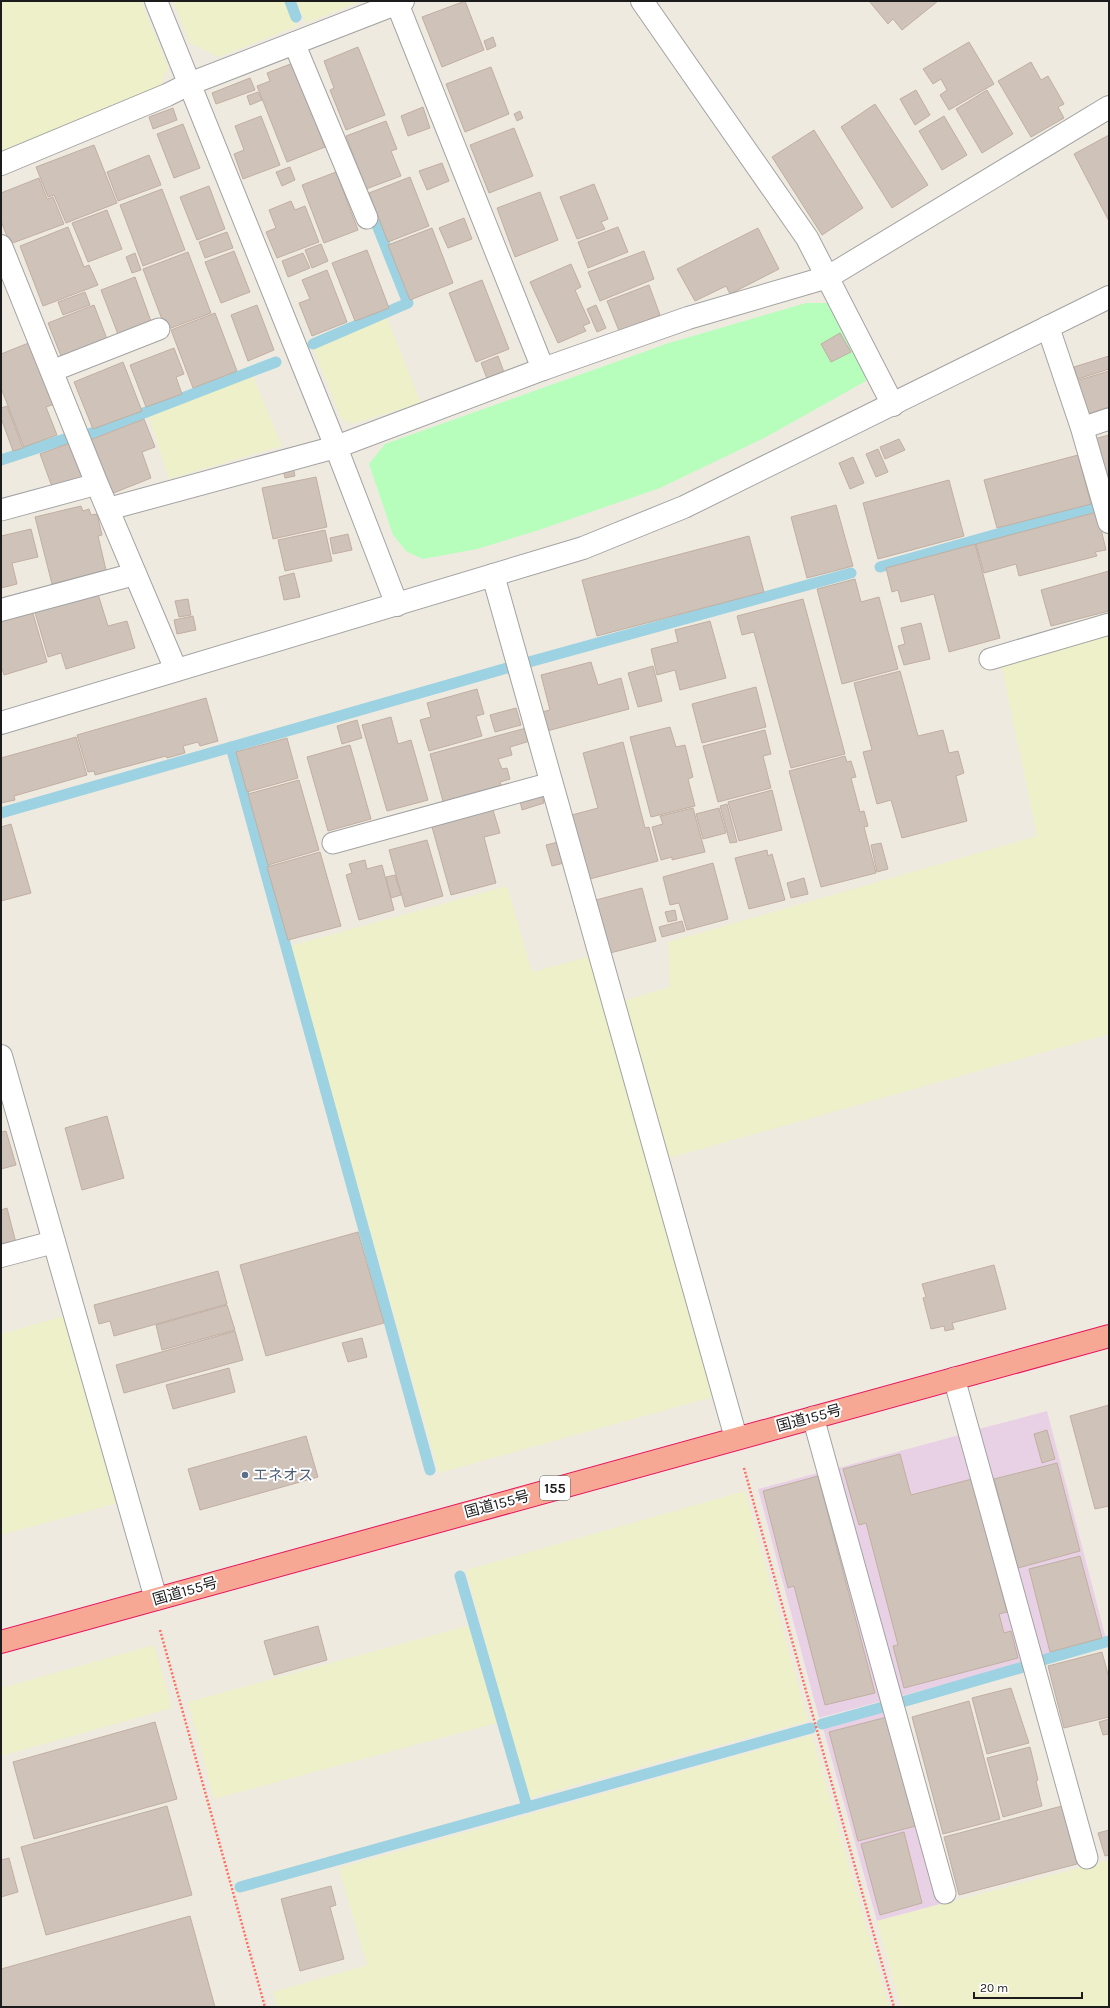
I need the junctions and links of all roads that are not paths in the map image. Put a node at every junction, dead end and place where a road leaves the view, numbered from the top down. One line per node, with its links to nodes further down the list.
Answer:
1 (156, 1): 5 (street)
2 (642, 1): 10 (street)
3 (400, 2): 4 (street); 14 (street)
4 (294, 43): 5 (street); 8 (lane)
5 (189, 84): 7 (street); 19 (street)
6 (1109, 107): 10 (street)
7 (1, 164)
8 (367, 218)
9 (1, 246): 15 (street)
10 (828, 277): 14 (street); 16 (street)
11 (1109, 297): 12 (street)
12 (1048, 327): 16 (street); 18 (street)
13 (159, 329): 15 (lane)
14 (543, 369): 19 (street)
15 (52, 371): 20 (street)
16 (893, 405): 25 (street)
17 (1109, 419): 18 (lane)
18 (1082, 428): 23 (street)
19 (336, 447): 21 (street); 26 (street)
20 (97, 484): 21 (street); 22 (lane)
21 (108, 509): 24 (street)
22 (1, 510)
23 (1109, 522)
24 (135, 574): 27 (street); 30 (street)
25 (493, 575): 26 (street); 32 (street)
26 (397, 605): 30 (street)
27 (1, 610)
28 (1109, 624): 29 (lane)
29 (990, 659)
30 (176, 670): 31 (street)
31 (1, 723)
32 (551, 783): 33 (lane); 40 (street)
33 (333, 843)
34 (1, 1056): 35 (street)
35 (54, 1242): 36 (street); 41 (street)
36 (1, 1256)
37 (1109, 1336): 38 (highway, 国道155号 / 155)
38 (954, 1378): 39 (highway, 国道155号 / 155); 43 (lane)
39 (813, 1417): 40 (highway, 国道155号 / 155); 44 (lane)
40 (736, 1438): 41 (highway, 国道155号 / 155)
41 (154, 1599): 42 (highway, 国道155号 / 155)
42 (1, 1642)
43 (1086, 1858)
44 (945, 1893)

